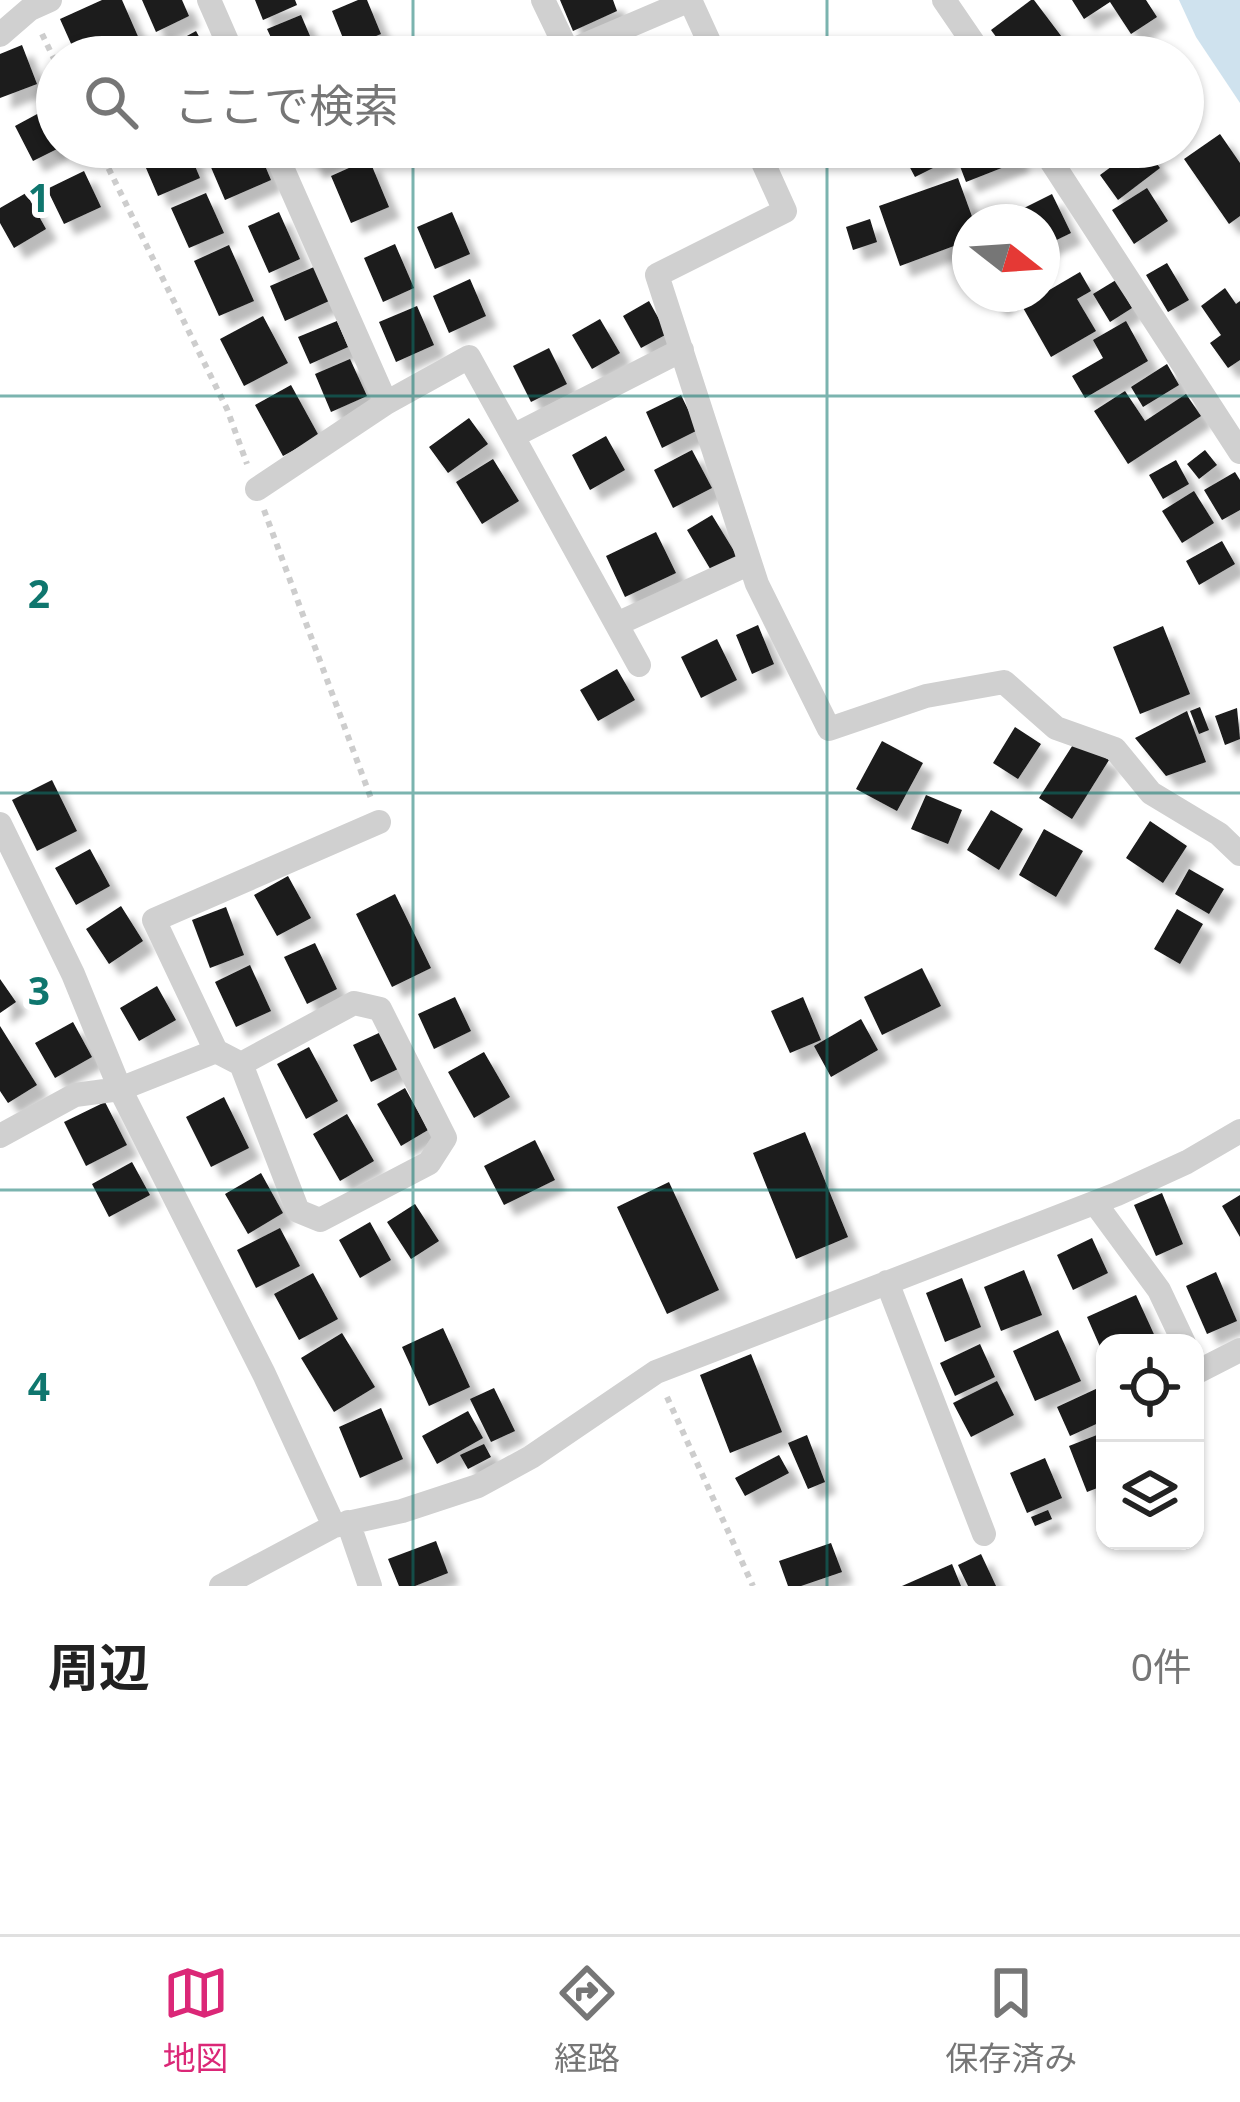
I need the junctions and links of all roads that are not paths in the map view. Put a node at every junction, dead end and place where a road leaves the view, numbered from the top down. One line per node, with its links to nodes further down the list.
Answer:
1 (209, 0): 6 (street)
2 (544, 0): 7 (street)
3 (944, 0): 10 (street)
4 (40, 5): 5 (street)
5 (0, 35)
6 (225, 36)
7 (561, 36)
8 (606, 36): 9 (street)
9 (706, 36)
10 (969, 36)
11 (282, 168): 15 (street)
12 (766, 168): 14 (street)
13 (1056, 168): 17 (street)
14 (682, 350): 16 (street); 19 (street)
15 (386, 403): 16 (street); 18 (street)
16 (515, 435): 20 (street)
17 (1240, 452)
18 (256, 488)
19 (750, 563): 20 (street); 24 (street)
20 (617, 623): 21 (street)
21 (639, 665)
22 (379, 822): 25 (street)
23 (0, 824): 27 (street)
24 (1240, 854)
25 (216, 1051): 26 (street); 27 (street)
26 (242, 1064): 26 (street)
27 (119, 1089): 29 (street); 35 (street)
28 (1240, 1131): 30 (street)
29 (0, 1136)
30 (1095, 1203): 31 (street); 32 (street)
31 (886, 1282): 35 (street); 36 (street)
32 (1180, 1334)
33 (1240, 1350): 34 (street)
34 (1204, 1368)
35 (341, 1524): 37 (street); 38 (street)
36 (984, 1534)
37 (221, 1586)
38 (370, 1586)

